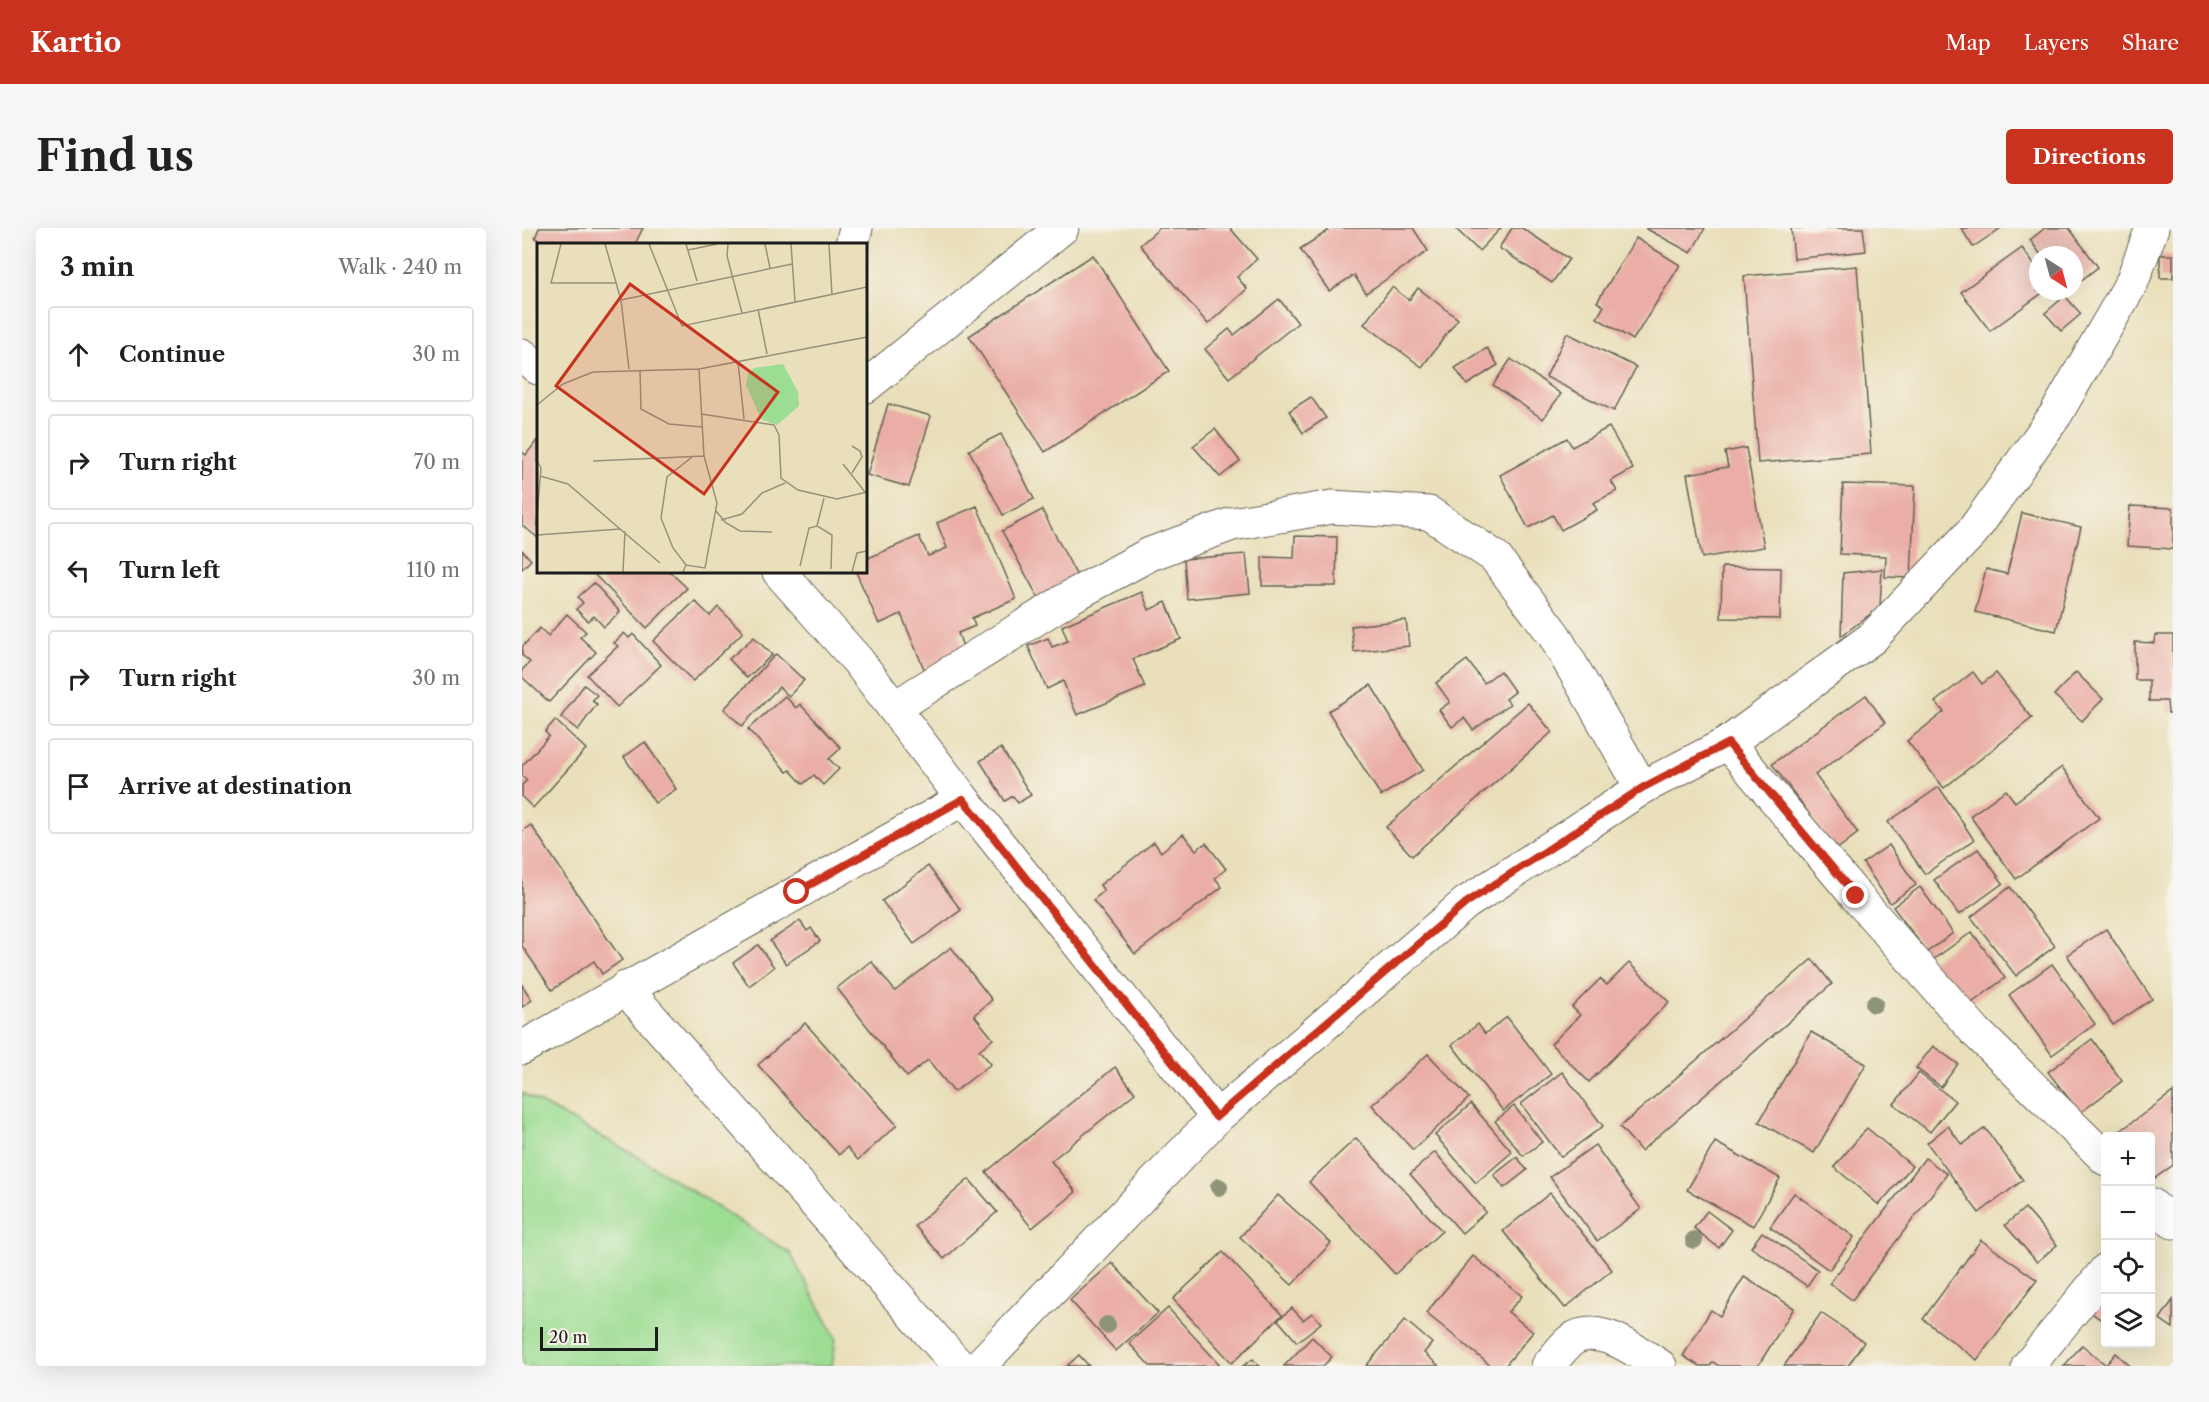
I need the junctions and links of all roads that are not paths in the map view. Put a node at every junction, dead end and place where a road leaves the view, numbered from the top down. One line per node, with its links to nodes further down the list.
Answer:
1 (856, 228): 4 (street)
2 (1062, 228): 7 (street)
3 (2152, 228): 10 (street)
4 (852, 243)
5 (522, 356): 6 (street)
6 (537, 367)
7 (867, 385)
8 (780, 573): 9 (street)
9 (894, 708): 11 (street); 12 (street)
10 (1728, 743): 11 (street); 16 (street)
11 (1642, 788): 15 (street)
12 (963, 799): 13 (street); 15 (street)
13 (625, 988): 14 (street); 18 (street)
14 (522, 1048)
15 (1216, 1117): 19 (street)
16 (2101, 1155)
17 (2101, 1276): 22 (street)
18 (959, 1366)
19 (980, 1366)
20 (1548, 1366): 21 (street)
21 (1660, 1366)
22 (2028, 1366)

